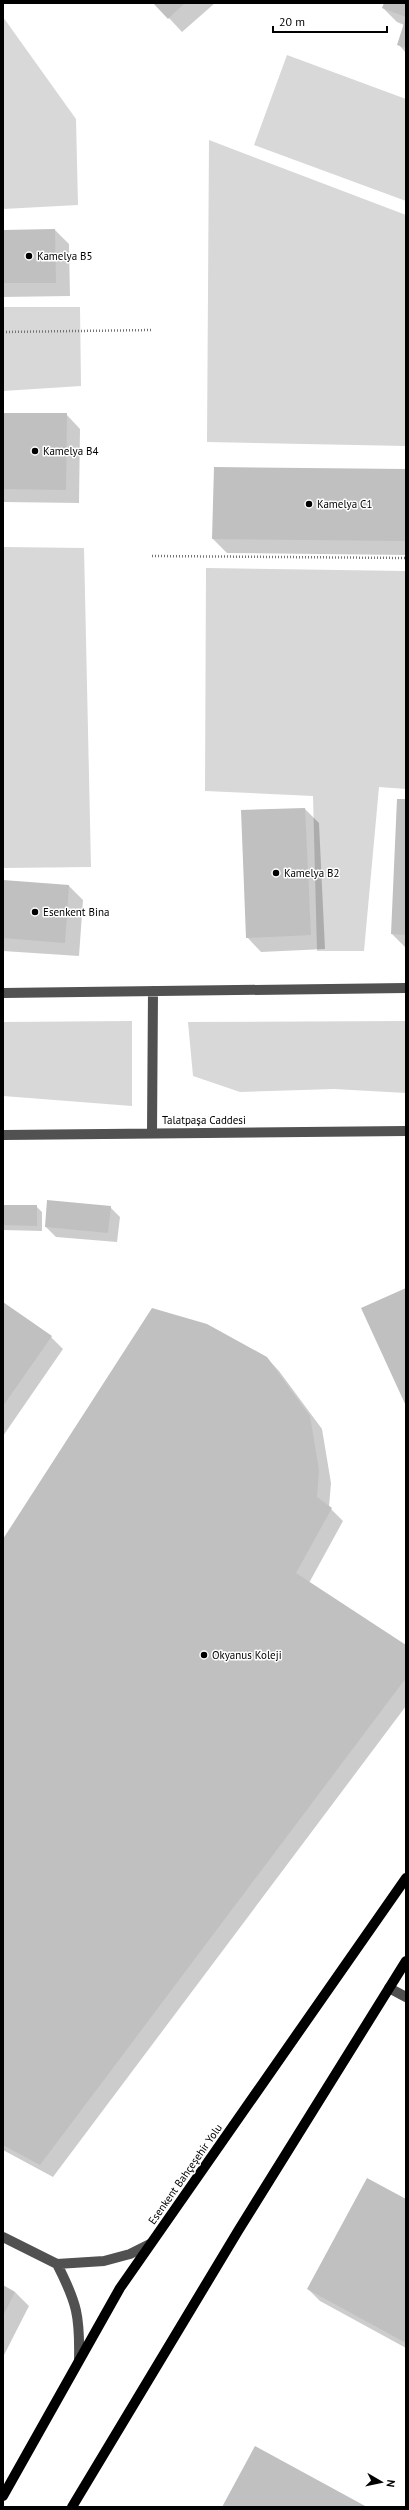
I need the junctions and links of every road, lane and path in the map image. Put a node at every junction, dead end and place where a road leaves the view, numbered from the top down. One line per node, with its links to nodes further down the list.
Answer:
1 (152, 330): 2 (path)
2 (3, 332)
3 (152, 556): 4 (path)
4 (406, 558)
5 (406, 988): 6 (street)
6 (154, 991): 7 (street); 9 (street)
7 (3, 993)
8 (406, 1131): 9 (street, Talatpaşa Caddesi)
9 (152, 1133): 10 (street, Talatpaşa Caddesi)
10 (3, 1135)
11 (406, 1878): 16 (main road, Esenkent Bahçeşehir Yolu)
12 (406, 1961): 13 (main road)
13 (389, 1988): 14 (street); 20 (main road)
14 (406, 1997)
15 (3, 2237): 17 (street)
16 (150, 2244): 17 (street); 18 (main road, Esenkent Bahçeşehir Yolu)
17 (57, 2264): 18 (street)
18 (79, 2360): 19 (main road, Esenkent Bahçeşehir Yolu)
19 (3, 2496)
20 (72, 2507)

